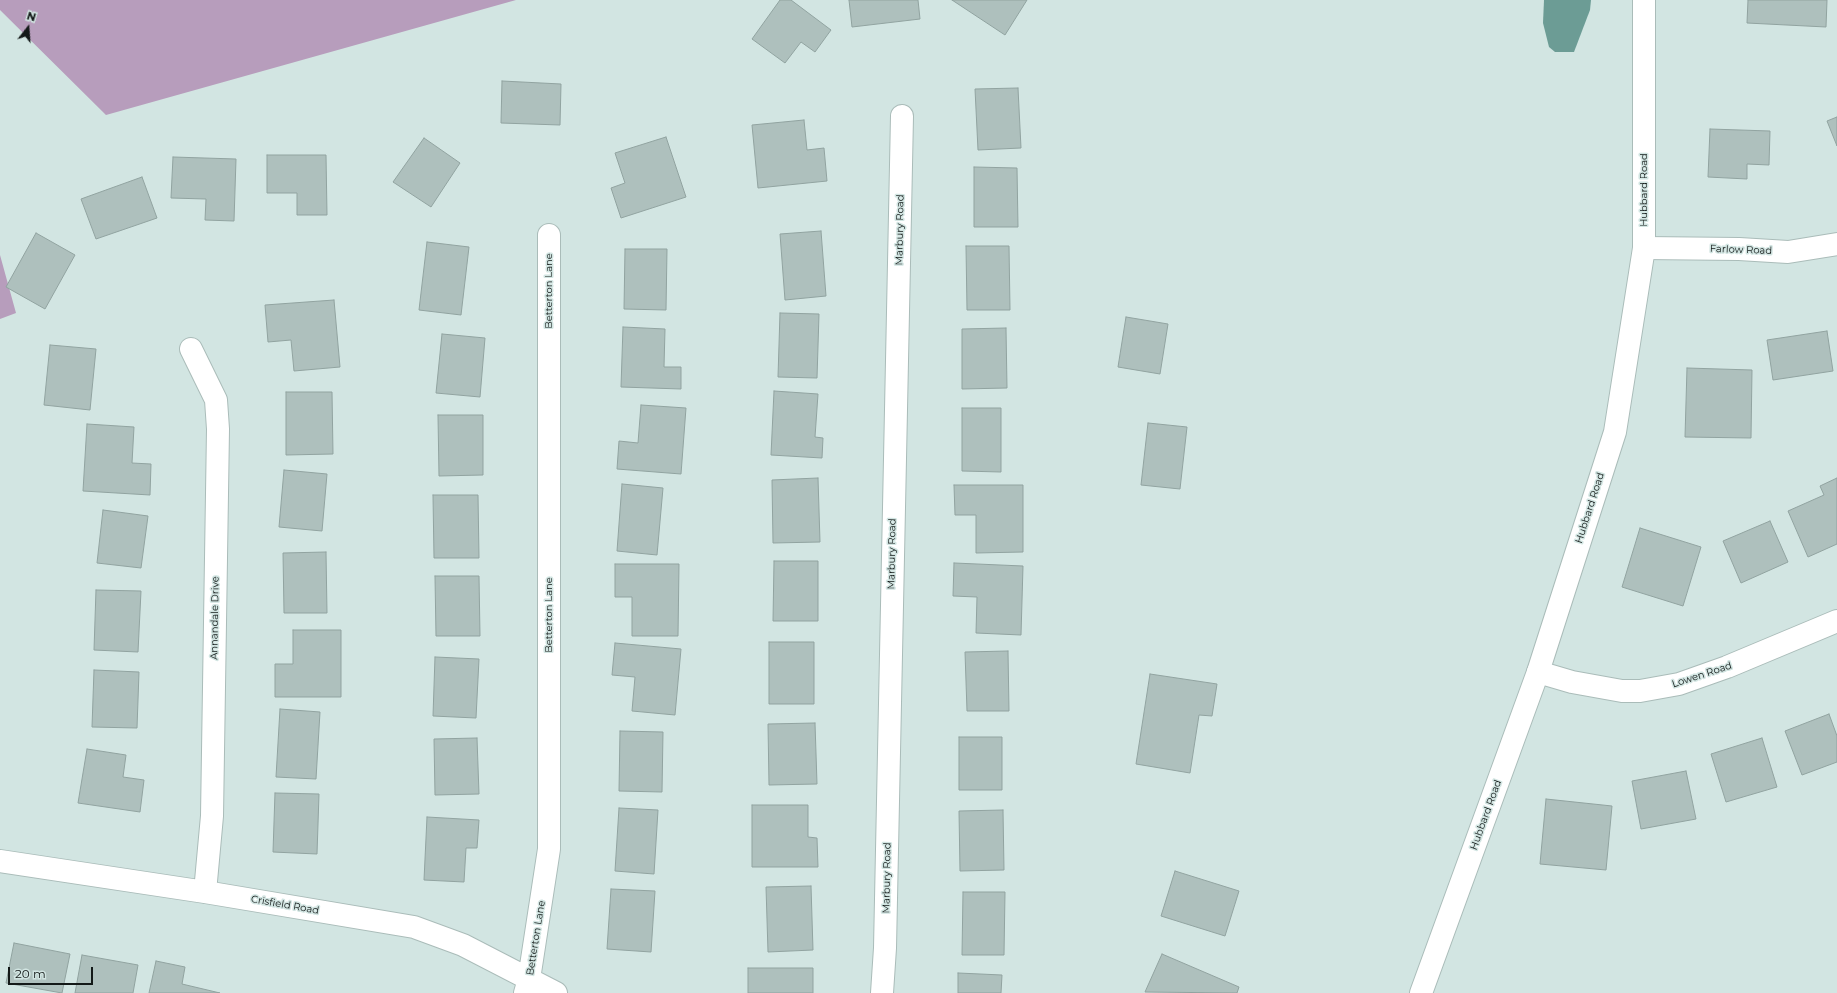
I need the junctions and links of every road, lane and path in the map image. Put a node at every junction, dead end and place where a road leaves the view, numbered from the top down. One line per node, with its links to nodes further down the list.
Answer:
1 (1644, 0): 5 (street, Hubbard Road)
2 (902, 116): 13 (street, Marbury Road)
3 (549, 236): 11 (street, Betterton Lane)
4 (1837, 244): 5 (street, Farlow Road)
5 (1644, 248): 8 (street, Hubbard Road)
6 (191, 349): 10 (street, Annandale Drive)
7 (1837, 622): 8 (street, Lowen Road)
8 (1538, 672): 14 (street, Hubbard Road)
9 (0, 861): 10 (street, Crisfield Road)
10 (205, 892): 11 (street, Crisfield Road)
11 (527, 986): 12 (street, Crisfield Road)
12 (556, 993)
13 (882, 993)
14 (1421, 993)

